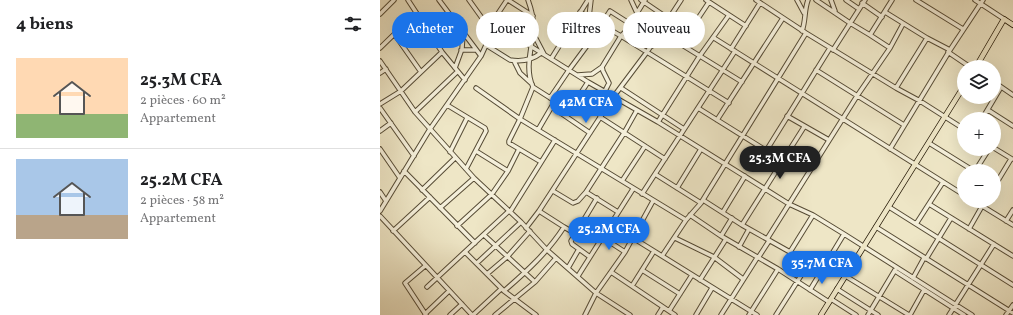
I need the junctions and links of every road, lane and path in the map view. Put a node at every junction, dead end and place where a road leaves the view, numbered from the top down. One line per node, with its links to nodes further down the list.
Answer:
1 (394, 0): 40 (street)
2 (408, 0): 25 (street)
3 (439, 0): 26 (street)
4 (469, 0): 27 (street)
5 (528, 0): 30 (street)
6 (589, 0): 31 (street); 32 (street)
7 (631, 0): 33 (street)
8 (643, 0): 34 (street); 35 (street)
9 (681, 0): 36 (street)
10 (797, 0): 41 (street)
11 (808, 0): 41 (street)
12 (816, 0): 38 (street)
13 (831, 0): 38 (street)
14 (846, 0): 24 (street)
15 (892, 0): 39 (street)
16 (916, 0): 50 (street)
17 (975, 0): 23 (street)
18 (983, 0): 23 (street)
19 (506, 1): 28 (street); 29 (street)
20 (708, 1): 37 (street); 42 (street)
21 (758, 1): 44 (street); 49 (street)
22 (863, 2): 24 (street); 43 (street)
23 (980, 4): 45 (street); 50 (street)
24 (859, 9): 46 (street)
25 (415, 12)
26 (448, 12)
27 (478, 12)
28 (499, 12)
29 (526, 12)
30 (532, 12)
31 (580, 12)
32 (589, 12)
33 (637, 12)
34 (637, 12)
35 (659, 12)
36 (673, 12)
37 (701, 12)
38 (835, 12): 46 (street)
39 (885, 12): 43 (street); 47 (street)
40 (380, 14)
41 (804, 14): 51 (street)
42 (729, 15): 49 (street); 56 (street)
43 (882, 17): 53 (street)
44 (783, 18): 51 (street); 89 (street)
45 (1004, 20): 48 (main road); 87 (main road)
46 (850, 23): 53 (street); 72 (street)
47 (903, 24): 57 (street); 71 (street)
48 (1013, 25)
49 (746, 26): 75 (street)
50 (963, 29): 76 (street)
51 (804, 32): 72 (street); 101 (street)
52 (615, 33): 54 (street)
53 (870, 35): 71 (street)
54 (621, 36): 78 (street); 90 (street)
55 (392, 37): 60 (street)
56 (714, 38): 75 (street); 82 (street)
57 (927, 38): 76 (street); 109 (street)
58 (468, 39): 74 (street)
59 (539, 44): 81 (street)
60 (380, 48)
61 (405, 48): 96 (street)
62 (439, 48): 77 (street)
63 (485, 48): 80 (street)
64 (489, 48): 88 (street)
65 (532, 48): 85 (street)
66 (534, 48): 79 (street)
67 (558, 48): 83 (street)
68 (585, 48): 93 (street)
69 (650, 48): 78 (street)
70 (687, 48): 82 (street)
71 (890, 48): 98 (street)
72 (832, 49): 95 (street); 98 (street)
73 (461, 50): 74 (street); 92 (street)
74 (476, 50): 80 (street)
75 (733, 50): 89 (street); 94 (street)
76 (949, 51): 86 (street); 119 (street)
77 (442, 52): 92 (street); 96 (street)
78 (647, 52): 100 (street); 108 (street)
79 (542, 53): 81 (street); 85 (street)
80 (481, 56): 102 (street)
81 (546, 56): 83 (street)
82 (699, 57): 94 (street); 100 (street)
83 (551, 59): 93 (street)
84 (380, 60): 91 (street)
85 (529, 60): 88 (street); 105 (street)
86 (961, 60)
87 (980, 60)
88 (514, 61): 105 (street)
89 (754, 63): 101 (street); 104 (street)
90 (602, 67): 99 (street); 112 (street)
91 (386, 69): 97 (street); 110 (street)
92 (456, 70): 102 (street); 129 (street)
93 (569, 70): 99 (street); 118 (street)
94 (722, 70): 104 (street); 111 (street)
95 (816, 70): 113 (street); 116 (street)
96 (421, 72): 110 (street)
97 (380, 73)
98 (873, 74): 109 (street); 116 (street)
99 (577, 75): 103 (street)
100 (688, 77): 111 (street); 131 (street)
101 (778, 79): 113 (street); 152 (street)
102 (465, 80): 123 (street)
103 (588, 82): 112 (street); 130 (street)
104 (742, 82): 120 (street)
105 (532, 85): 118 (street); 136 (street)
106 (1001, 87): 114 (street)
107 (476, 88): 136 (street)
108 (621, 88): 115 (street); 131 (street)
109 (896, 88): 119 (street)
110 (401, 91): 121 (street); 129 (street)
111 (709, 91): 120 (street); 126 (street)
112 (605, 92): 115 (street)
113 (802, 94): 132 (street); 137 (street)
114 (1013, 95)
115 (614, 96): 127 (street); 133 (street)
116 (857, 96): 137 (street); 141 (street)
117 (957, 97): 134 (main road)
118 (550, 98): 124 (street)
119 (920, 101): 134 (street); 141 (street)
120 (729, 102): 138 (street)
121 (380, 104)
122 (991, 104): 128 (street)
123 (447, 105): 135 (street); 146 (street)
124 (552, 107): 130 (street); 147 (street)
125 (380, 108): 140 (street)
126 (698, 108): 138 (street); 145 (street)
127 (637, 110): 139 (street); 150 (street)
128 (988, 110): 143 (street)
129 (415, 112): 146 (street)
130 (566, 116): 149 (street)
131 (663, 116): 139 (street); 145 (street)
132 (788, 116): 144 (street); 162 (street)
133 (600, 117): 149 (street); 150 (street)
134 (945, 117): 142 (street); 155 (main road)
135 (467, 118): 161 (street); 163 (street)
136 (520, 119): 147 (street); 158 (street)
137 (843, 119): 154 (street); 160 (street)
138 (717, 120): 152 (street)
139 (658, 122): 151 (street)
140 (391, 123): 148 (street); 166 (street)
141 (904, 125): 160 (street)
142 (957, 125)
143 (1013, 126)
144 (804, 127): 154 (street); 170 (street)
145 (684, 129): 151 (street)
146 (430, 130): 163 (street); 166 (street)
147 (538, 130): 153 (street)
148 (380, 131)
149 (590, 133): 165 (street)
150 (624, 133): 156 (street); 175 (street)
151 (680, 136): 159 (street); 168 (street)
152 (743, 136): 162 (street); 172 (street)
153 (555, 140): 165 (street); 171 (street)
154 (829, 140): 201 (street)
155 (929, 143): 173 (main road); 174 (street)
156 (645, 146): 168 (street); 184 (street)
157 (380, 149): 182 (street)
158 (519, 149): 171 (street); 178 (street)
159 (701, 149): 172 (street); 186 (street)
160 (890, 149): 173 (street)
161 (476, 151): 176 (street); 178 (street)
162 (766, 151): 170 (street)
163 (450, 152): 167 (street)
164 (1001, 153): 169 (street)
165 (576, 154): 175 (street); 190 (street)
166 (414, 156): 177 (street)
167 (455, 158): 176 (street); 189 (street)
168 (665, 159): 179 (street)
169 (1012, 160): 181 (street)
170 (783, 161): 188 (street)
171 (540, 162): 209 (street)
172 (725, 164): 180 (street); 200 (street)
173 (915, 164): 185 (street); 203 (main road)
174 (964, 164)
175 (601, 168): 184 (street); 193 (street)
176 (466, 169): 183 (street)
177 (404, 171): 182 (street); 189 (street)
178 (508, 171): 194 (street)
179 (655, 174): 186 (street); 195 (street)
180 (745, 176): 188 (street); 212 (street)
181 (1001, 176)
182 (400, 178): 198 (street)
183 (474, 178): 194 (street); 204 (street)
184 (622, 181): 187 (street)
185 (943, 182): 191 (street); 202 (street)
186 (677, 188): 200 (street)
187 (633, 189): 195 (street); 211 (street)
188 (765, 189): 201 (street); 222 (street)
189 (422, 190): 196 (street)
190 (553, 191): 193 (street); 210 (street)
191 (957, 191)
192 (380, 192): 198 (street)
193 (586, 192): 197 (street)
194 (492, 194): 209 (street); 224 (street)
195 (642, 194): 199 (street)
196 (430, 197): 204 (street); 230 (street)
197 (597, 198): 211 (street); 232 (street)
198 (386, 201): 208 (street)
199 (653, 201): 218 (street); 237 (street)
200 (702, 201): 212 (street); 213 (street)
201 (789, 204): 214 (street); 241 (street)
202 (929, 204): 217 (street); 221 (street)
203 (889, 207): 221 (street); 226 (main road)
204 (440, 208): 224 (street)
205 (981, 208): 229 (street)
206 (985, 208): 219 (street)
207 (1013, 210): 219 (street)
208 (380, 211)
209 (510, 211): 220 (street); 234 (street)
210 (539, 212): 225 (street); 227 (street)
211 (618, 212): 236 (street)
212 (723, 212): 216 (street)
213 (690, 215): 218 (street); 235 (street)
214 (813, 215): 233 (street); 252 (street)
215 (380, 216): 230 (street)
216 (732, 218): 222 (street); 235 (street)
217 (952, 218): 229 (street); 240 (street)
218 (686, 220): 238 (street)
219 (1006, 221): 223 (street)
220 (521, 222): 227 (street); 244 (street)
221 (916, 224): 240 (street)
222 (742, 225): 228 (street)
223 (1013, 225)
224 (457, 226): 242 (street)
225 (564, 227): 232 (street); 248 (street)
226 (876, 227): 246 (main road); 260 (street)
227 (526, 228): 231 (street)
228 (749, 229): 241 (street); 245 (street)
229 (969, 229): 243 (street)
230 (393, 231): 265 (street)
231 (530, 231): 248 (street); 255 (street)
232 (576, 234): 247 (street)
233 (844, 234): 246 (street); 263 (street)
234 (484, 235): 242 (street); 244 (street)
235 (721, 236): 239 (street)
236 (602, 237): 251 (street); 256 (street)
237 (633, 238): 249 (street); 251 (street)
238 (675, 238): 253 (street); 257 (street)
239 (726, 239): 245 (street); 257 (street)
240 (939, 239): 260 (street); 264 (street)
241 (768, 240): 252 (street); 259 (street)
242 (475, 243): 250 (street)
243 (994, 244): 254 (street); 264 (street)
244 (495, 246): 255 (street); 261 (street)
245 (739, 247): 259 (street)
246 (864, 247): 268 (street); 276 (main road)
247 (580, 249): 256 (street); 266 (street)
248 (547, 250): 258 (street); 270 (street)
249 (654, 251): 253 (street); 269 (street)
250 (465, 252): 261 (street); 277 (street)
251 (625, 252): 271 (street)
252 (790, 252): 262 (street)
253 (662, 256): 274 (street)
254 (1013, 256)
255 (507, 257): 270 (street); 273 (street)
256 (590, 257): 275 (street)
257 (714, 257): 279 (street); 280 (street)
258 (556, 258): 266 (street); 281 (street)
259 (758, 258): 267 (street); 279 (street)
260 (925, 258): 278 (street); 283 (street)
261 (477, 263): 273 (street)
262 (809, 264): 272 (street); 282 (street)
263 (826, 264): 272 (street); 276 (street)
264 (981, 265): 283 (street); 284 (street)
265 (425, 266): 277 (street); 309 (street)
266 (568, 268): 275 (street)
267 (778, 269): 282 (street); 306 (street)
268 (896, 269): 278 (street); 292 (street); 296 (street)
269 (642, 270): 285 (street); 295 (street)
270 (525, 272): 281 (street); 290 (street)
271 (611, 272): 285 (street); 294 (street)
272 (821, 272): 291 (street)
273 (487, 274): 290 (street)
274 (692, 275): 280 (street); 295 (street)
275 (578, 276): 294 (street)
276 (846, 276): 289 (main road); 296 (street)
277 (437, 278): 287 (street); 293 (street)
278 (913, 278): 286 (street)
279 (743, 279): 298 (street)
280 (700, 280): 288 (street)
281 (535, 282): 297 (street)
282 (797, 282): 291 (street); 322 (street)
283 (968, 285): 303 (street); 307 (street)
284 (1013, 285)
285 (632, 286): 302 (street)
286 (927, 286): 292 (street); 303 (street)
287 (427, 288)
288 (712, 288): 298 (street); 318 (street)
289 (837, 289): 299 (main road); 304 (street)
290 (502, 290): 297 (street); 312 (street)
291 (810, 290): 299 (street)
292 (924, 290): 303 (street); 327 (street)
293 (449, 291): 300 (street); 309 (street)
294 (596, 293): 308 (street); 314 (street)
295 (680, 294): 305 (street)
296 (880, 296): 304 (street); 327 (street)
297 (513, 299): 310 (street); 313 (street)
298 (730, 299): 306 (street); 319 (street)
299 (830, 301): 323 (main road); 324 (street)
300 (462, 304): 311 (street); 312 (street)
301 (1013, 304): 307 (street)
302 (663, 307): 305 (street); 316 (street)
303 (955, 307): 328 (street); 329 (street); 330 (street)
304 (871, 310): 325 (street); 326 (street)
305 (669, 311): 317 (street)
306 (751, 311): 320 (street); 321 (street)
307 (1011, 311): 331 (street)
308 (623, 313): 315 (street)
309 (425, 314)
310 (498, 314)
311 (450, 315)
312 (472, 315)
313 (535, 315)
314 (585, 315)
315 (630, 315)
316 (658, 315)
317 (675, 315)
318 (696, 315)
319 (721, 315)
320 (748, 315)
321 (757, 315)
322 (776, 315)
323 (821, 315)
324 (856, 315)
325 (868, 315)
326 (878, 315)
327 (910, 315)
328 (949, 315)
329 (964, 315)
330 (972, 315)
331 (1006, 315)

